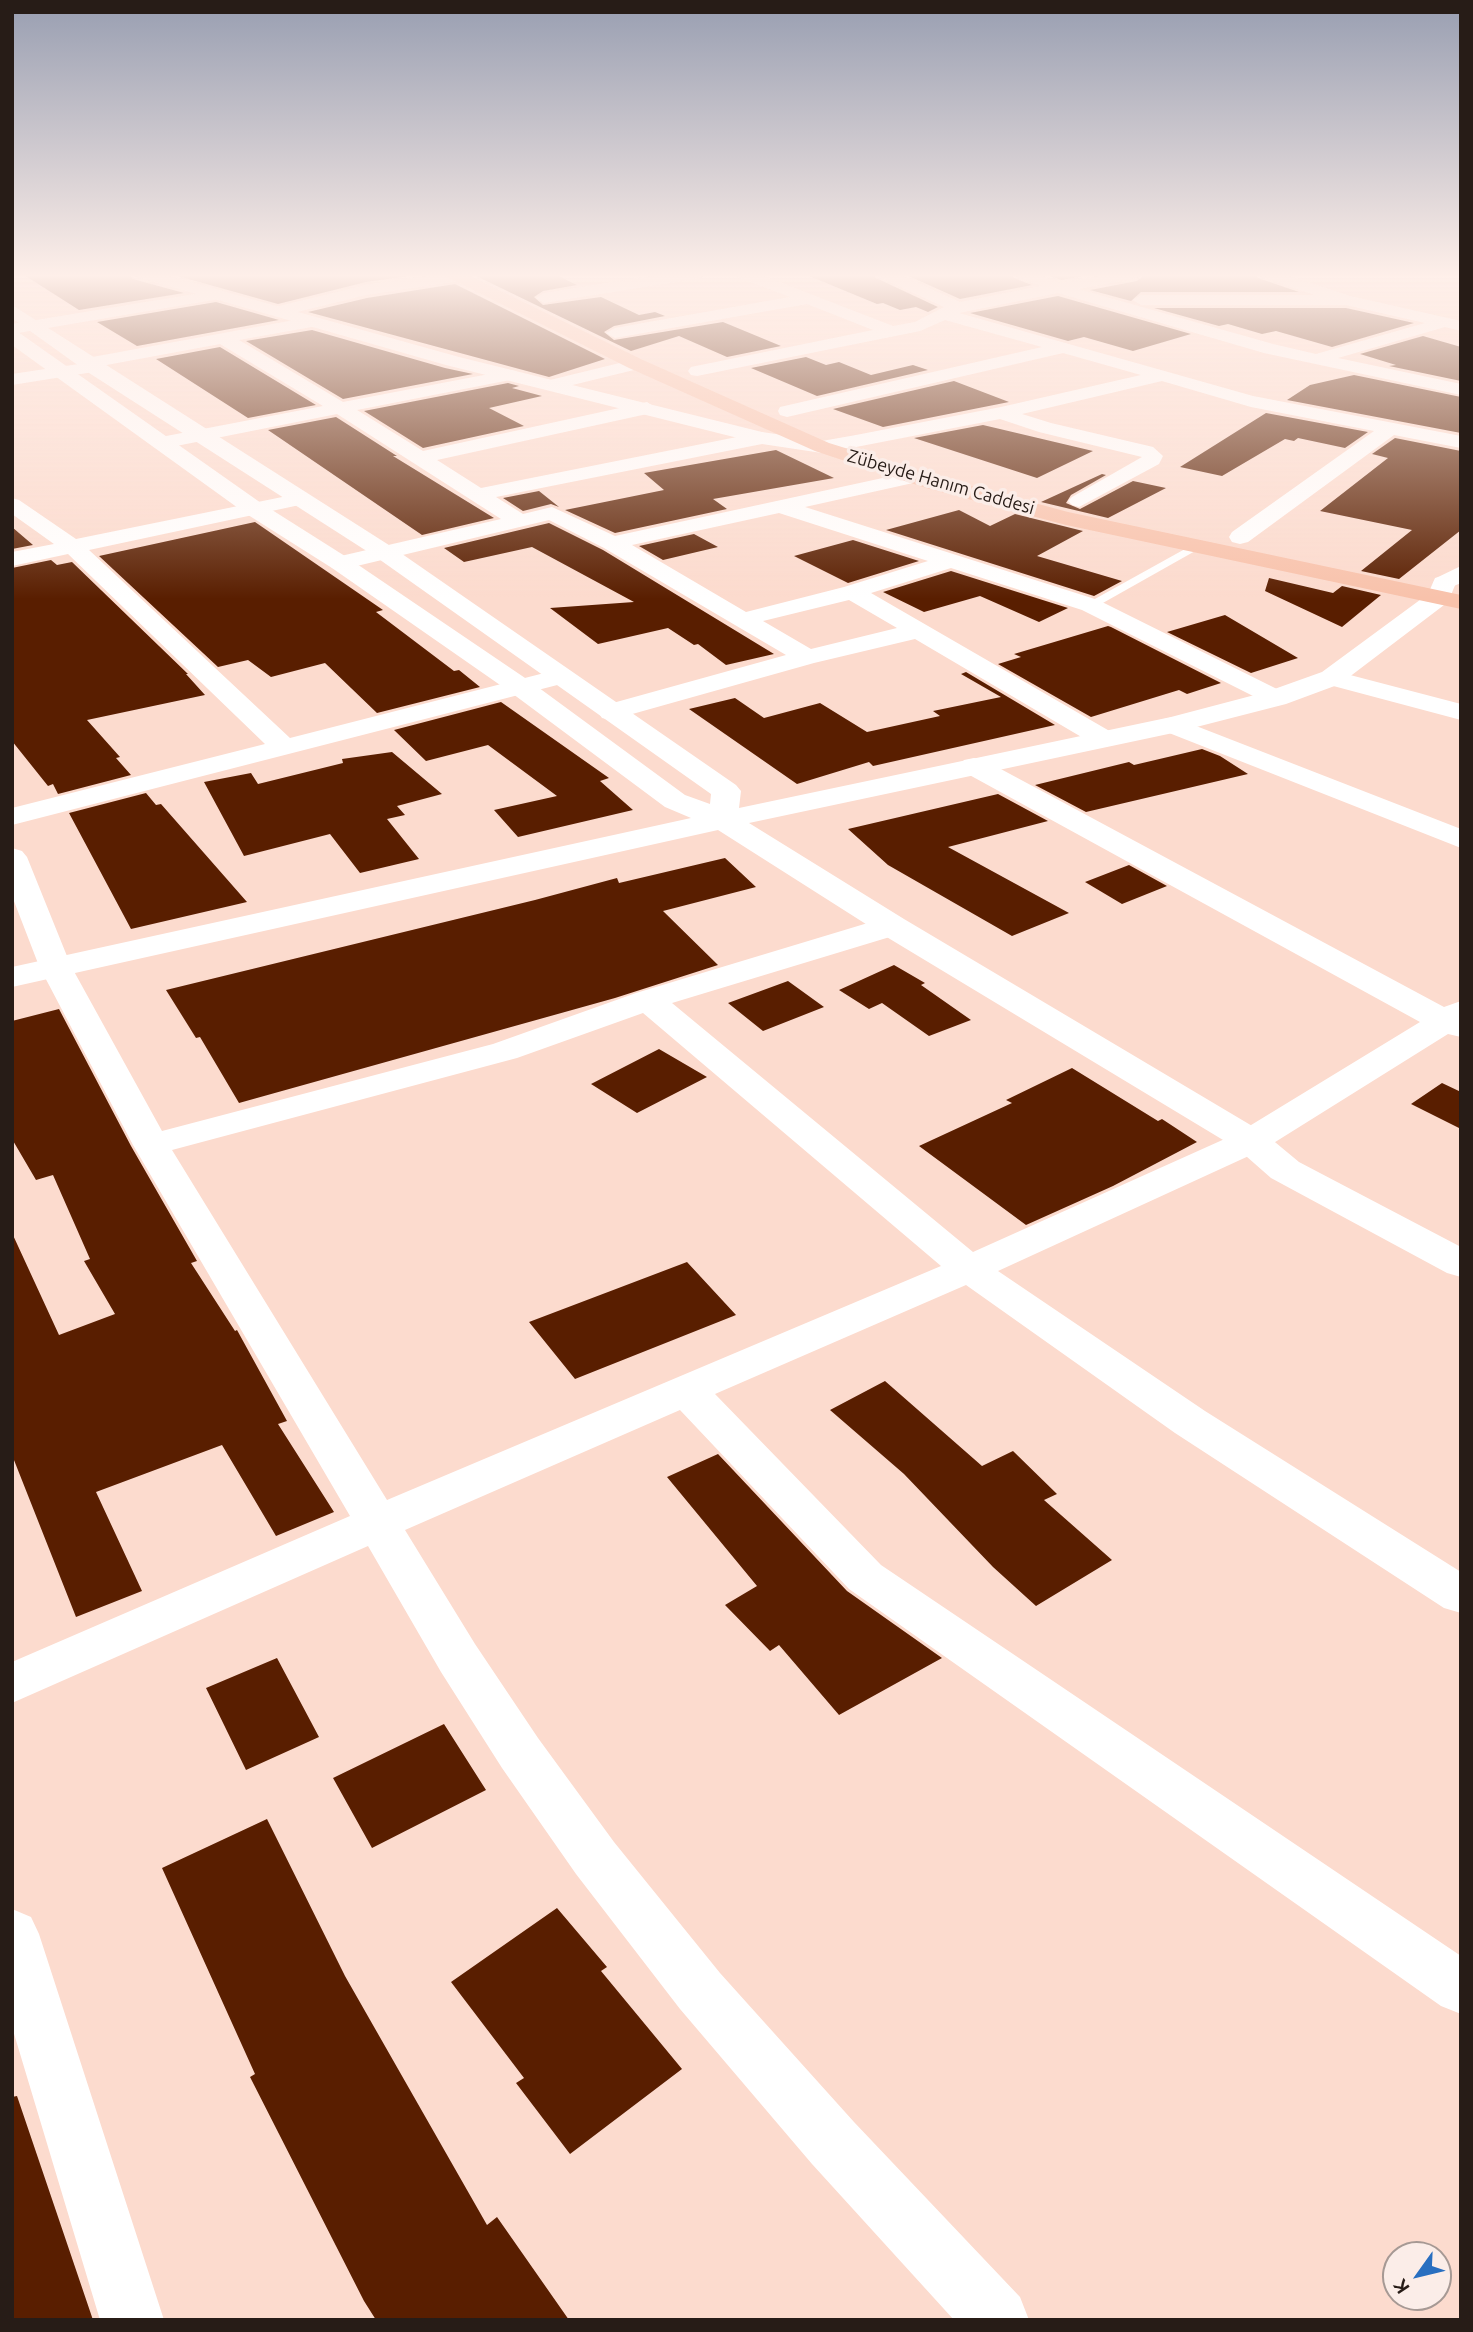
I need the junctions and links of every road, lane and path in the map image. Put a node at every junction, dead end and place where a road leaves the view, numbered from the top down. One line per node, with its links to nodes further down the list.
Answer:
1 (76, 382): 24 (street)
2 (117, 382): 20 (street)
3 (296, 382): 16 (street)
4 (476, 382): 16 (street)
5 (539, 382): 13 (street)
6 (565, 382): 13 (street)
7 (676, 382): 25 (main road, Zübeyde Hanım Caddesi)
8 (722, 382): 17 (main road)
9 (915, 382): 17 (street)
10 (1134, 382): 18 (street)
11 (1186, 382): 19 (street)
12 (1423, 382): 14 (street)
13 (552, 385): 15 (street)
14 (1461, 390)
15 (647, 408): 21 (street); 26 (street)
16 (342, 409): 20 (street); 26 (street)
17 (787, 411): 22 (main road)
18 (1001, 413): 22 (street); 30 (street)
19 (1389, 429): 23 (street); 35 (street)
20 (201, 435): 24 (street); 29 (street)
21 (762, 438): 25 (street); 28 (street)
22 (856, 441): 25 (street); 30 (main road)
23 (1461, 442)
24 (161, 443): 33 (street)
25 (822, 447): 27 (main road, Zübeyde Hanım Caddesi)
26 (419, 458): 28 (street)
27 (915, 477): 32 (street); 37 (main road, Zübeyde Hanım Caddesi)
28 (475, 495): 34 (street)
29 (302, 499): 33 (street); 39 (street)
30 (1079, 501): 35 (main road)
31 (12, 504): 38 (street)
32 (779, 506): 36 (street); 41 (street)
33 (253, 508): 38 (street); 42 (street)
34 (518, 520): 36 (street); 39 (street)
35 (1240, 537): 43 (main road)
36 (612, 543): 46 (street)
37 (1198, 546): 43 (main road, Zübeyde Hanım Caddesi); 45 (lane)
38 (74, 548): 40 (street); 57 (street)
39 (384, 552): 42 (street); 49 (street)
40 (12, 559)
41 (947, 562): 44 (street); 45 (street)
42 (340, 563): 51 (street)
43 (1453, 588): 50 (street)
44 (852, 592): 46 (street); 47 (street)
45 (1090, 605): 52 (street)
46 (741, 620): 48 (street)
47 (917, 631): 48 (street); 56 (street)
48 (807, 657): 53 (street)
49 (560, 677): 51 (street); 53 (street)
50 (1331, 678): 52 (street); 54 (street)
51 (522, 688): 57 (street); 60 (street)
52 (1276, 698): 55 (street)
53 (611, 712): 60 (street)
54 (1461, 712)
55 (1173, 725): 56 (street); 61 (street)
56 (1104, 739): 58 (street)
57 (285, 748): 59 (street)
58 (974, 766): 60 (street); 66 (street)
59 (12, 817)
60 (723, 820): 63 (street); 64 (street)
61 (1461, 839)
62 (12, 857): 64 (street)
63 (892, 926): 65 (street); 67 (street)
64 (34, 971): 68 (street)
65 (648, 1000): 68 (street); 71 (street)
66 (1455, 1019): 67 (street)
67 (1251, 1141): 69 (street); 70 (street); 71 (street)
68 (151, 1145): 73 (street)
69 (1461, 1235)
70 (1461, 1264)
71 (969, 1269): 72 (street); 74 (street)
72 (686, 1390): 73 (street); 77 (street)
73 (377, 1523): 75 (street); 79 (street)
74 (1461, 1595)
75 (12, 1684)
76 (12, 1934): 78 (street)
77 (1461, 1988)
78 (132, 2320)
79 (997, 2320)

